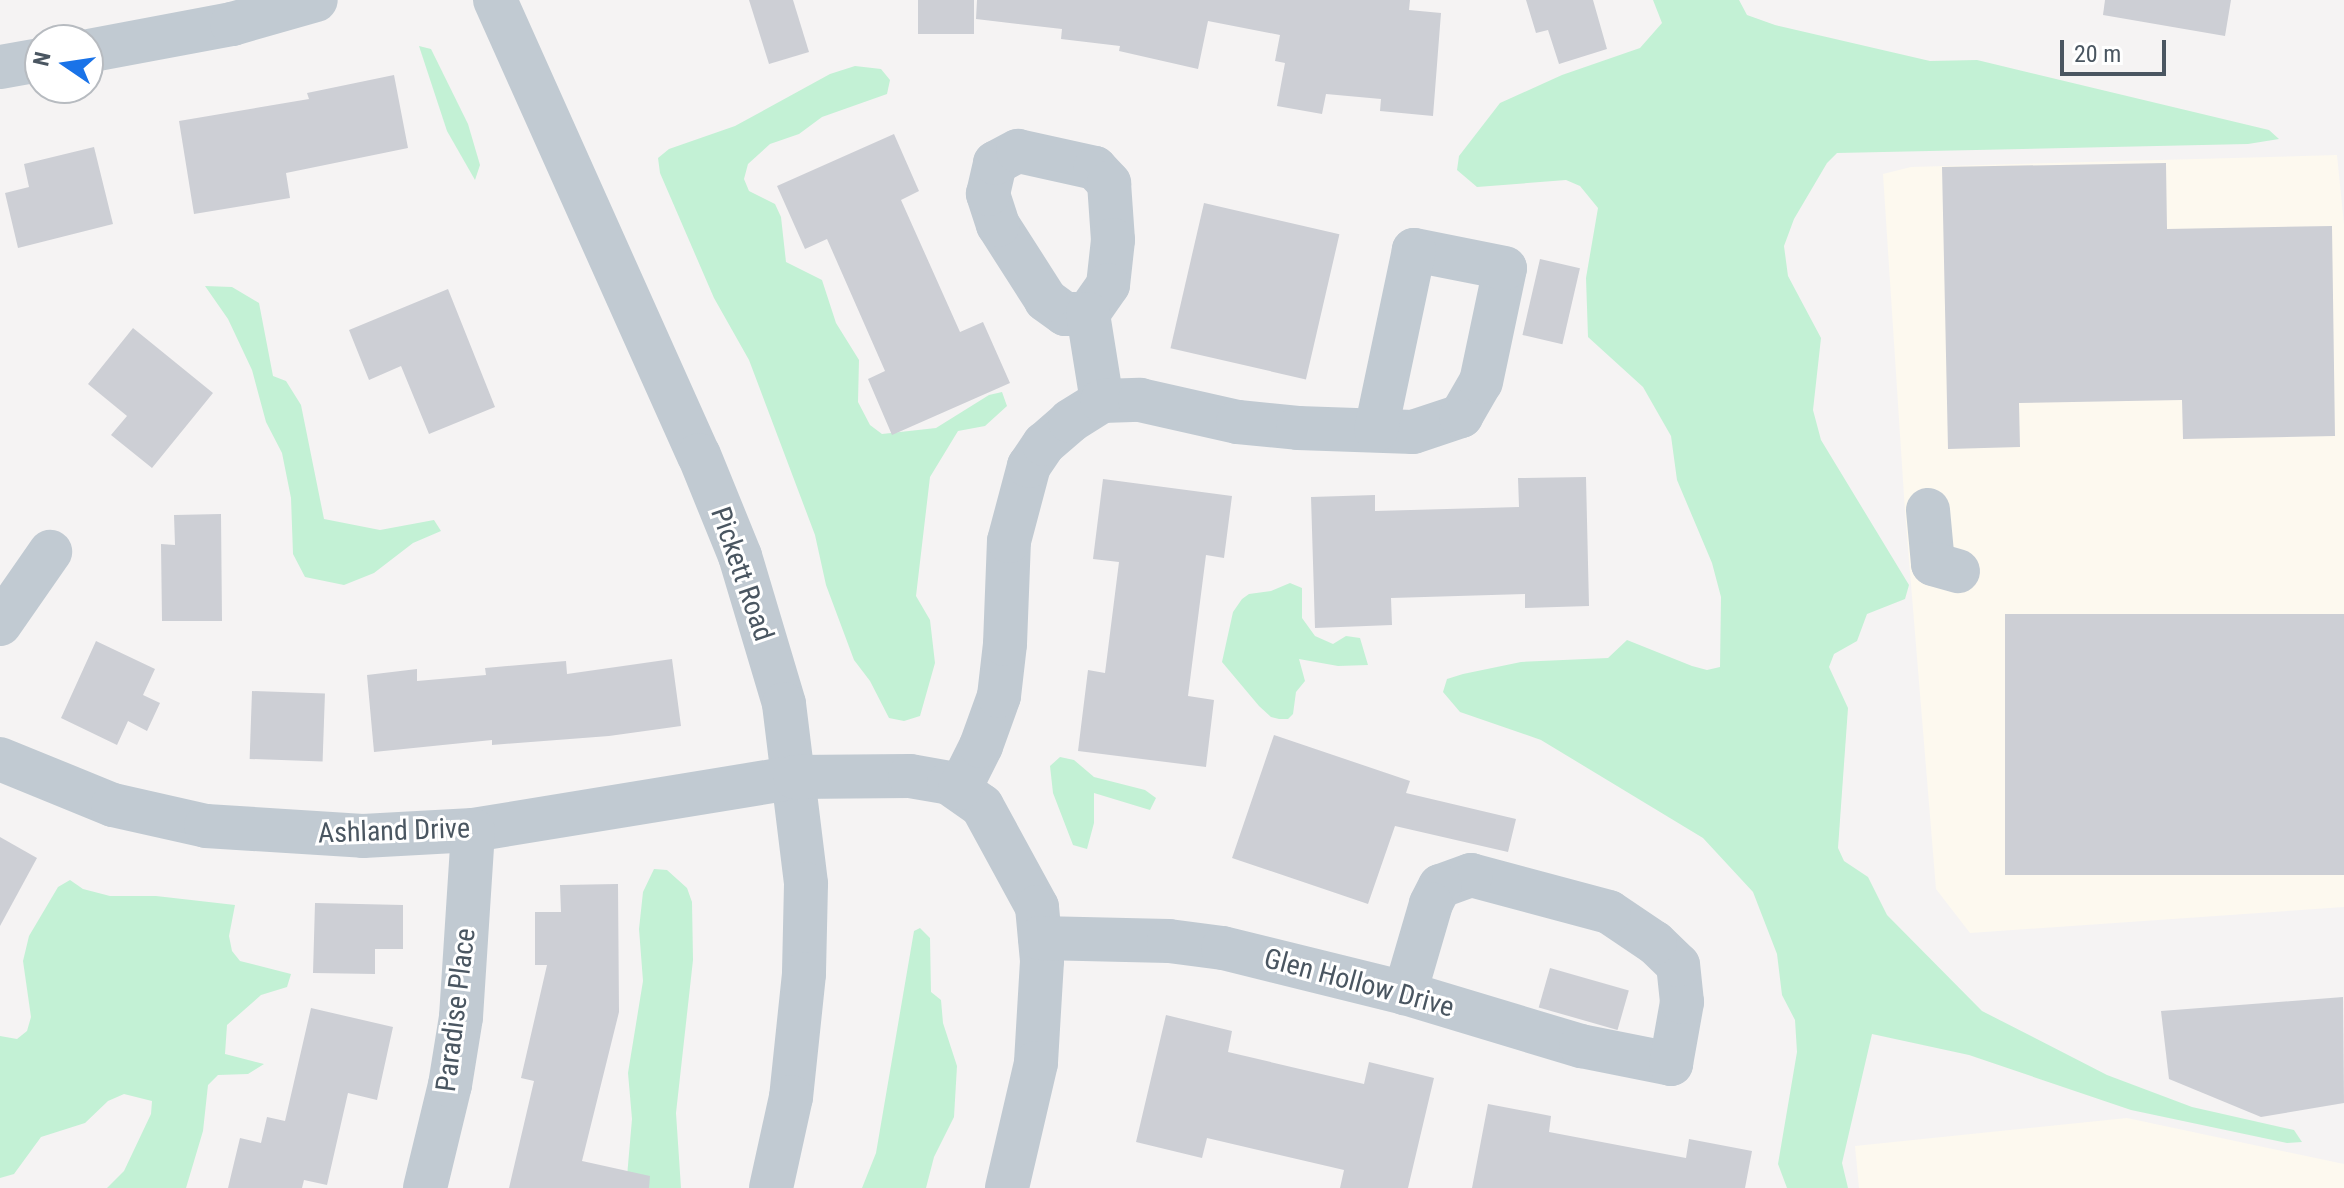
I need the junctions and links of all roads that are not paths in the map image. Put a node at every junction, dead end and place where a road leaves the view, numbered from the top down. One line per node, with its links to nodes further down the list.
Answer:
1 (316, 0): 3 (street)
2 (495, 0): 14 (street, Pickett Road)
3 (104, 48)
4 (24, 63): 5 (street)
5 (0, 67)
6 (1088, 314): 7 (street)
7 (1102, 401): 8 (street); 15 (street)
8 (1376, 430)
9 (1928, 510): 11 (street)
10 (50, 552): 12 (street)
11 (1958, 571)
12 (0, 624)
13 (0, 759): 16 (street, Ashland Drive)
14 (795, 777): 15 (street, Ashland Drive); 16 (street, Ashland Drive); 20 (street, Pickett Road)
15 (960, 788): 17 (street)
16 (473, 830): 19 (street, Paradise Place)
17 (1040, 938): 18 (street, Glen Hollow Drive); 21 (street)
18 (1405, 993): 18 (street, Glen Hollow Drive)
19 (425, 1188)
20 (771, 1188)
21 (1007, 1188)

